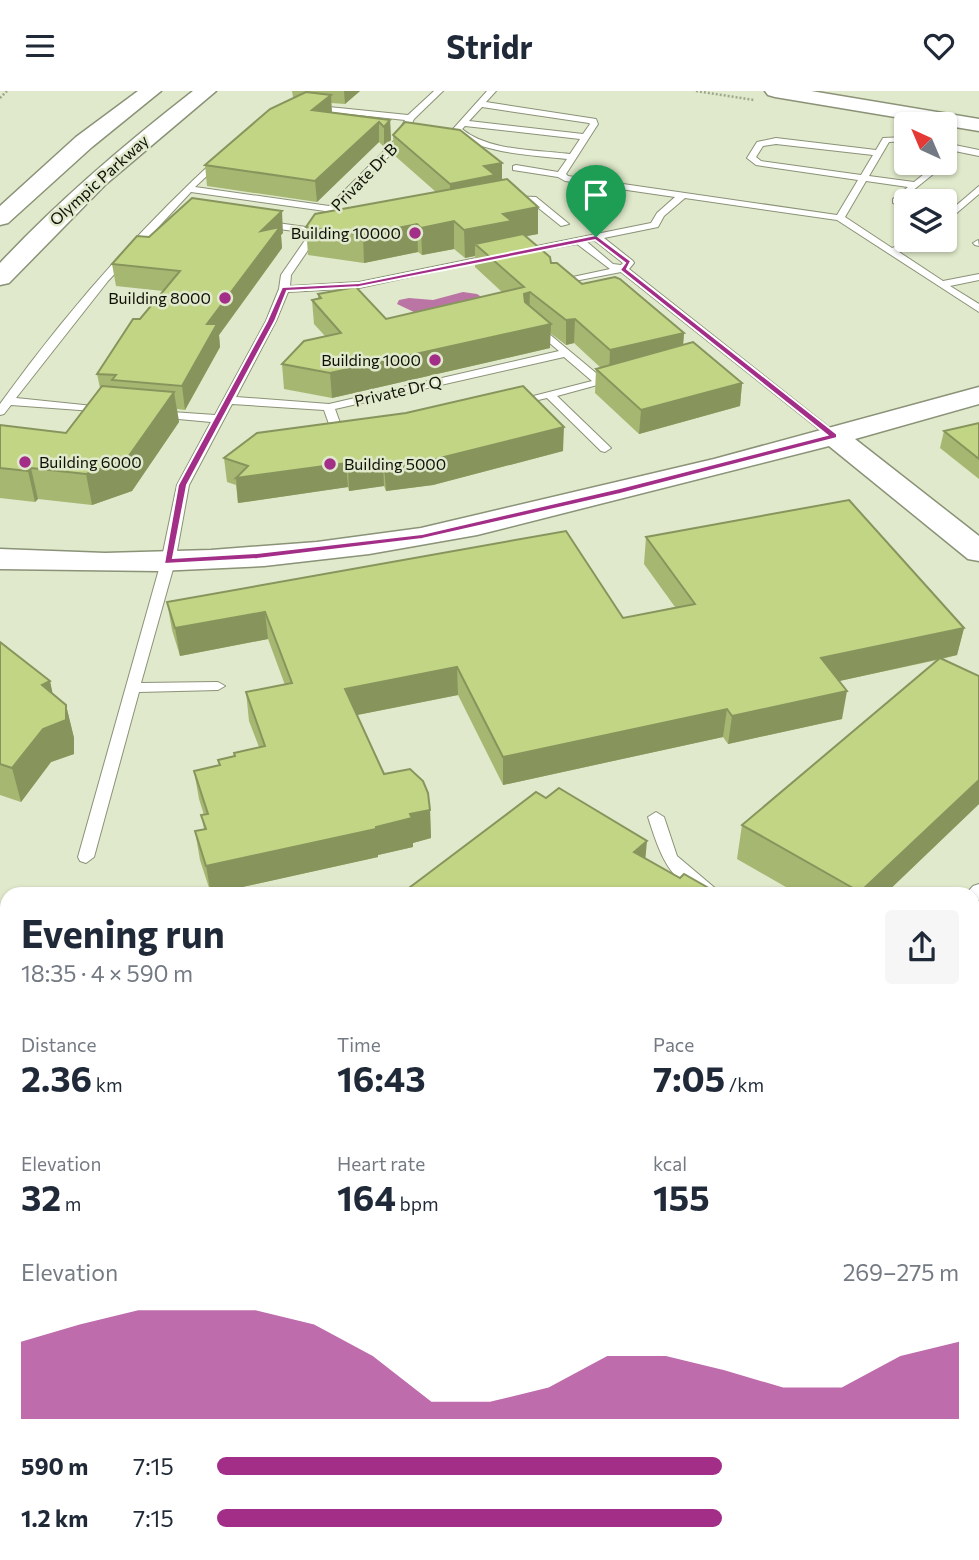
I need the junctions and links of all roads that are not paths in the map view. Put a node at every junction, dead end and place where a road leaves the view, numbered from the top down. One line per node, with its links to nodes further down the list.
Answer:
1 (151, 91): 34 (main road, Olympic Parkway)
2 (206, 91): 45 (main road, Olympic Parkway)
3 (439, 91): 10 (lane, Private Dr B)
4 (492, 91): 7 (lane)
5 (775, 91): 12 (main road)
6 (873, 91): 9 (main road)
7 (481, 104): 11 (lane); 13 (lane)
8 (299, 107): 10 (lane)
9 (979, 109)
10 (410, 118): 30 (lane, Private Dr B)
11 (464, 123): 13 (lane); 19 (lane)
12 (979, 125)
13 (585, 137): 19 (lane)
14 (894, 140): 17 (lane)
15 (234, 147): 25 (lane)
16 (957, 148): 18 (lane)
17 (878, 153): 23 (lane); 23 (lane)
18 (979, 153)
19 (570, 157): 21 (lane)
20 (516, 168): 21 (lane)
21 (561, 174): 28 (lane)
22 (928, 175): 24 (lane)
23 (864, 177): 24 (lane); 35 (lane)
24 (915, 185): 26 (lane)
25 (187, 189): 30 (lane); 31 (lane)
26 (910, 189)
27 (976, 194): 32 (lane)
28 (683, 195): 35 (lane); 40 (lane)
29 (503, 200): 37 (lane)
30 (331, 209): 38 (lane, Private Dr B)
31 (167, 210): 33 (lane); 57 (lane)
32 (957, 210)
33 (181, 212)
34 (0, 218)
35 (841, 218): 42 (lane)
36 (250, 222): 38 (lane)
37 (564, 224)
38 (316, 232): 39 (lane); 48 (lane, Private Dr B)
39 (330, 232)
40 (588, 239): 43 (lane); 43 (lane); 48 (lane)
41 (894, 250): 42 (lane)
42 (891, 251): 47 (lane)
43 (623, 269): 46 (lane); 64 (lane)
44 (979, 277): 47 (lane)
45 (0, 278)
46 (556, 283)
47 (942, 285): 49 (lane)
48 (285, 289): 56 (lane, Private Dr B)
49 (979, 309)
50 (530, 322): 51 (lane)
51 (566, 353): 53 (lane); 58 (lane, Private Dr Q)
52 (626, 376): 53 (lane)
53 (600, 383): 54 (lane)
54 (549, 394): 59 (lane); 66 (lane)
55 (979, 395): 64 (main road)
56 (228, 400): 58 (lane, Private Dr Q); 63 (lane, Private Dr B)
57 (8, 401): 60 (lane); 61 (lane)
58 (329, 407): 65 (lane)
59 (497, 407)
60 (113, 411)
61 (0, 412)
62 (139, 412): 63 (lane)
63 (218, 419): 67 (lane, Private Dr B)
64 (834, 436): 67 (main road); 68 (main road)
65 (327, 440)
66 (605, 448)
67 (170, 547): 69 (main road); 71 (lane, Private Dr B)
68 (979, 552)
69 (0, 559)
70 (218, 686): 71 (lane)
71 (133, 688): 73 (lane, Private Dr B)
72 (656, 817): 74 (lane)
73 (86, 857)
74 (701, 887)

